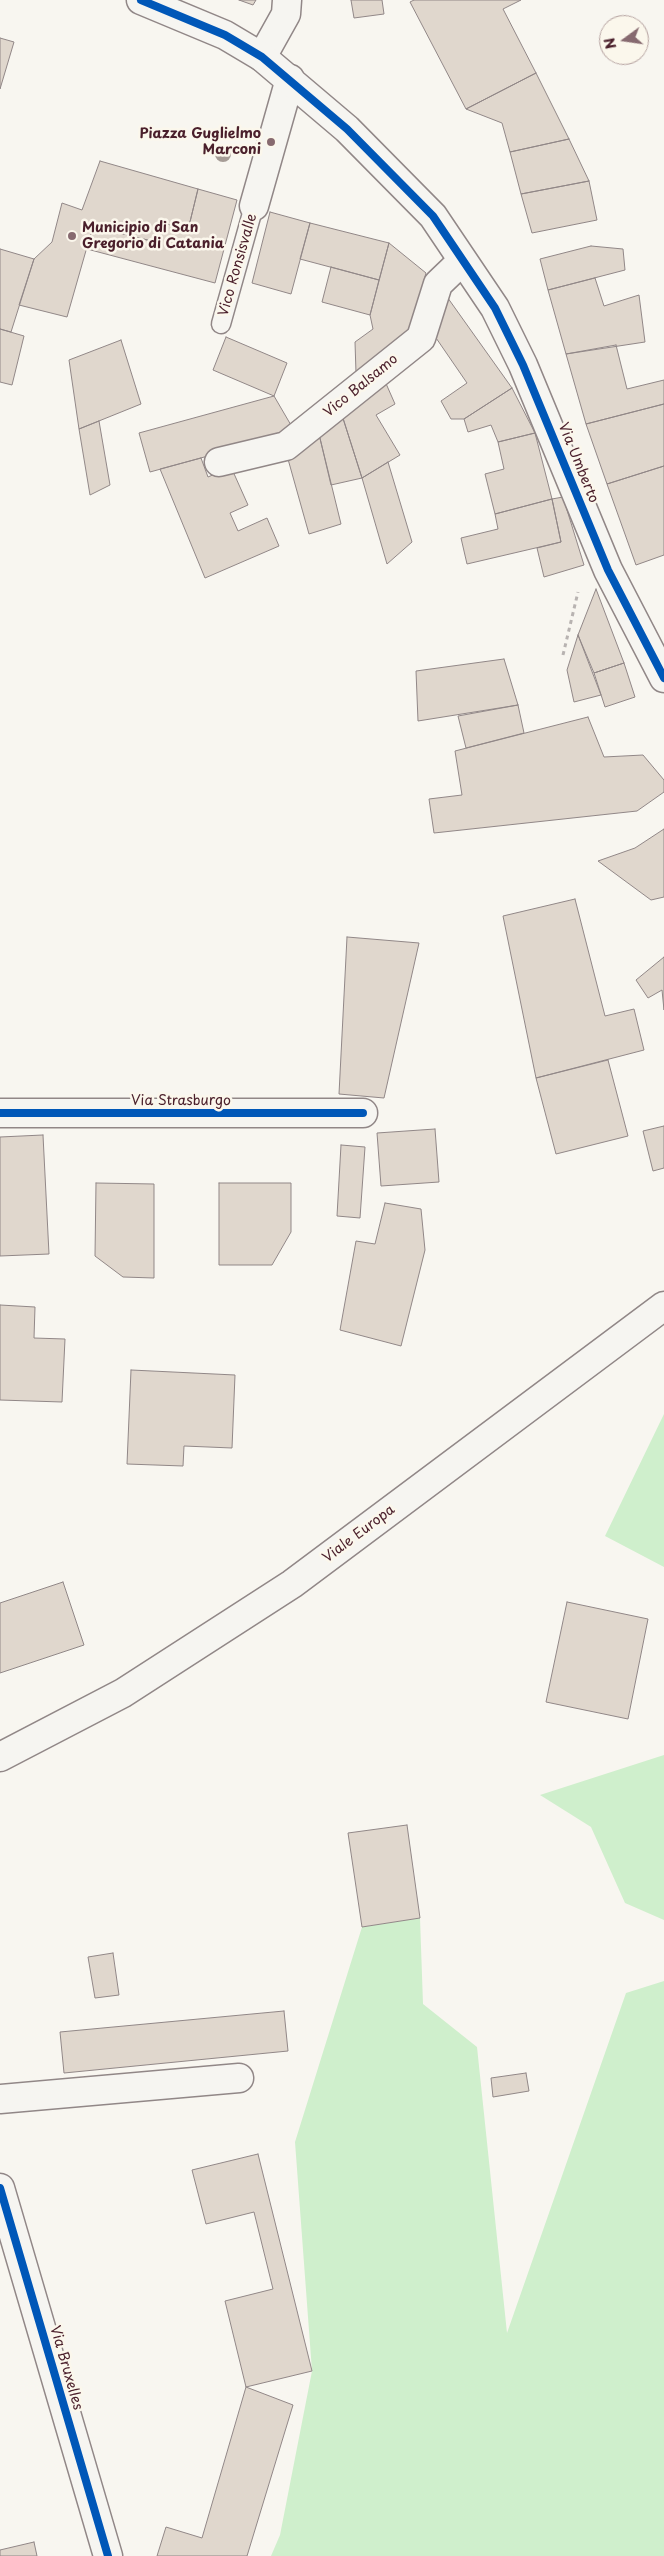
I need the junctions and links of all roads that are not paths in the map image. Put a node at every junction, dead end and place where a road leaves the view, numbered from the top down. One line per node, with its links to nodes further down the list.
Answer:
1 (141, 0): 3 (street, Via Umberto)
2 (287, 7): 3 (street)
3 (262, 57): 4 (street, Via Umberto)
4 (290, 79): 5 (street); 6 (street, Via Umberto)
5 (254, 206): 7 (lane, Vico Ronsisvalle)
6 (462, 262): 8 (street, Vico Balsamo); 9 (street, Via Umberto)
7 (221, 324)
8 (219, 462)
9 (664, 678)
10 (0, 1113): 11 (street, Via Strasburgo)
11 (363, 1114)
12 (664, 1306): 13 (street, Viale Europa)
13 (37, 1737): 14 (street, Viale Europa); 15 (street, Viale Europa)
14 (0, 1748)
15 (0, 1757)
16 (239, 2078): 17 (street)
17 (0, 2099)
18 (0, 2188): 19 (street, Via Bruxelles)
19 (108, 2556)

